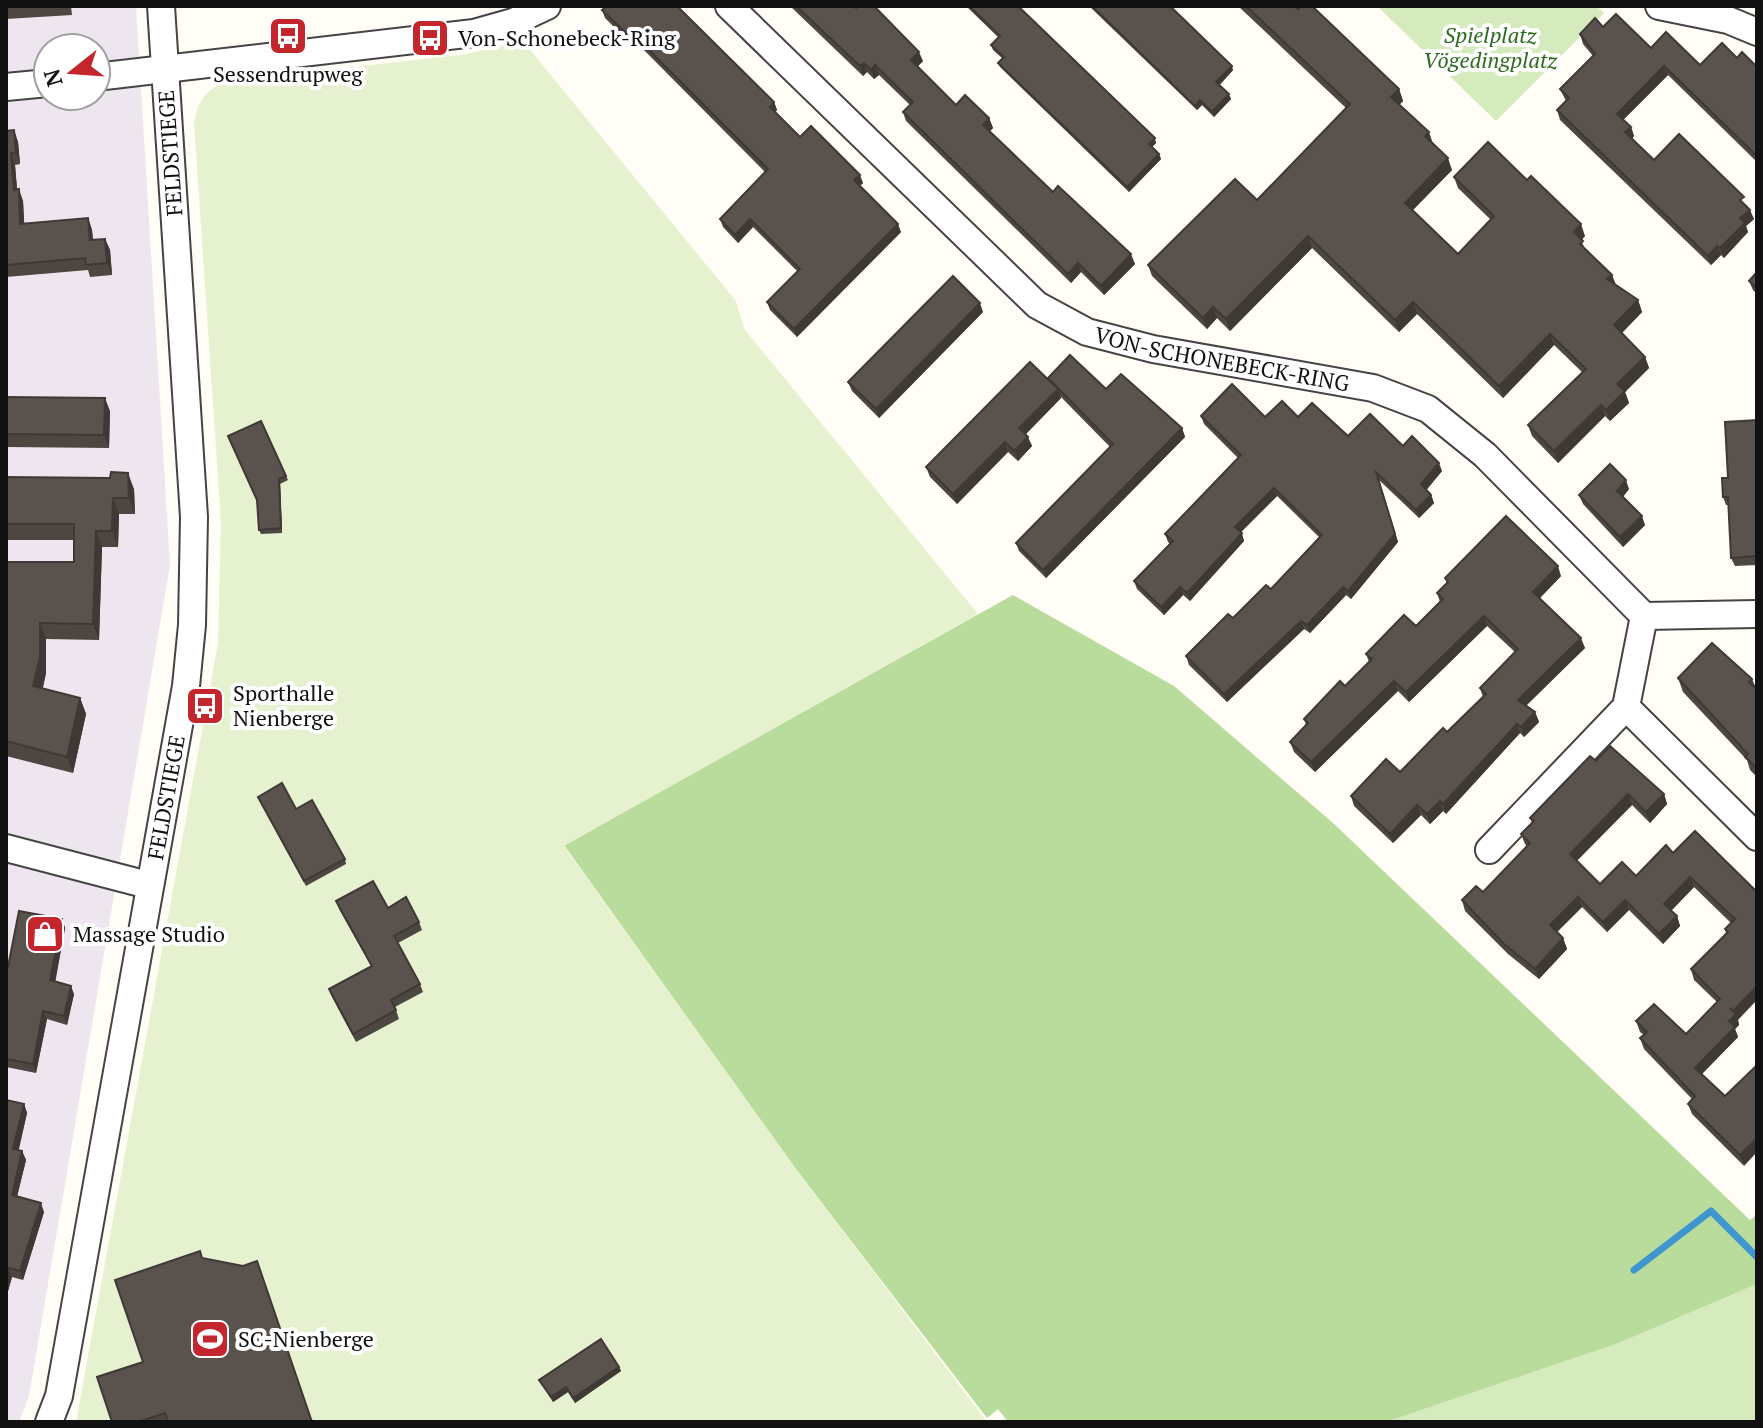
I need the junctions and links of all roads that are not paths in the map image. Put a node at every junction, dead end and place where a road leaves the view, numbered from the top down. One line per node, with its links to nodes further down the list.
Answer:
1 (161, 6): 6 (street, FELDSTIEGE)
2 (547, 6): 6 (street, FELDSTIEGE)
3 (729, 6): 11 (street, VON-SCHONEBECK-RING)
4 (1659, 6): 5 (street)
5 (1757, 32)
6 (164, 70): 7 (street); 16 (street, FELDSTIEGE)
7 (112, 75)
8 (32, 85): 9 (street)
9 (6, 87)
10 (1757, 614): 11 (street)
11 (1644, 616): 12 (street)
12 (1626, 707): 13 (street); 15 (street)
13 (1757, 837)
14 (6, 848): 16 (street)
15 (1489, 850)
16 (148, 885): 17 (street, FELDSTIEGE)
17 (49, 1422)

